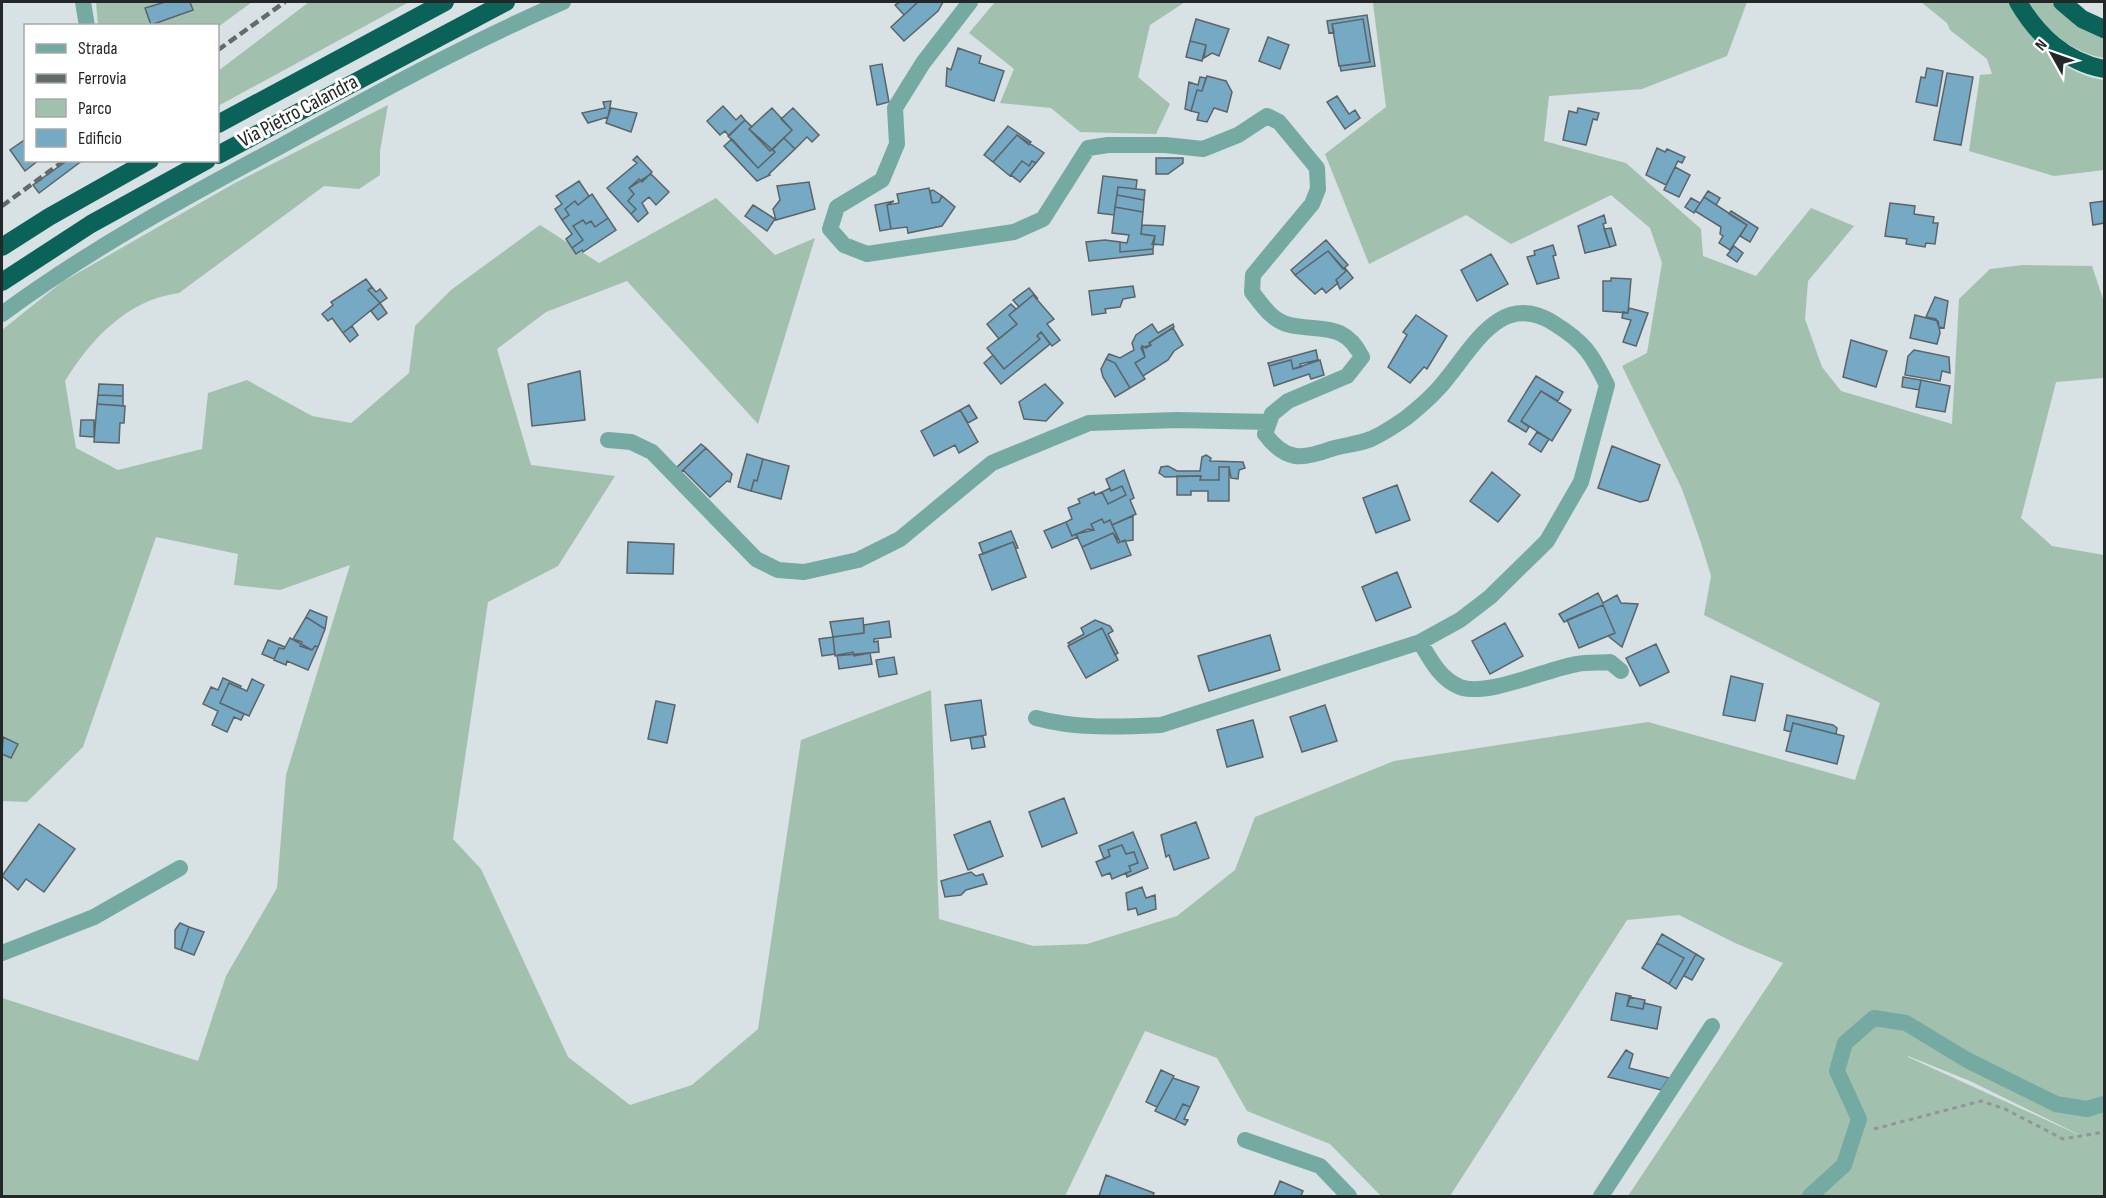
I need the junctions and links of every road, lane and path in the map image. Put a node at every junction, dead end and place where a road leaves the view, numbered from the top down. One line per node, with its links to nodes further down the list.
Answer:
1 (83, 2): 8 (street)
2 (445, 2): 11 (highway)
3 (506, 2): 12 (highway)
4 (563, 2): 17 (street, Via Pietro Calandra)
5 (969, 2): 18 (street)
6 (2018, 2): 10 (highway)
7 (2062, 2): 9 (highway)
8 (85, 24)
9 (2104, 29)
10 (2104, 69)
11 (219, 123)
12 (219, 154)
13 (146, 162): 15 (highway)
14 (203, 162): 16 (highway)
15 (2, 247)
16 (2, 282)
17 (2, 314)
18 (1269, 422): 19 (street); 20 (street)
19 (609, 440)
20 (1420, 642): 21 (street); 22 (street)
21 (1621, 671)
22 (1036, 718)
23 (180, 868): 24 (street)
24 (2, 953)
25 (1712, 1026): 31 (street)
26 (2104, 1104): 28 (street)
27 (2104, 1132): 28 (path)
28 (1854, 1133): 32 (street)
29 (1245, 1140): 30 (street)
30 (1349, 1197)
31 (1601, 1197)
32 (1810, 1197)

